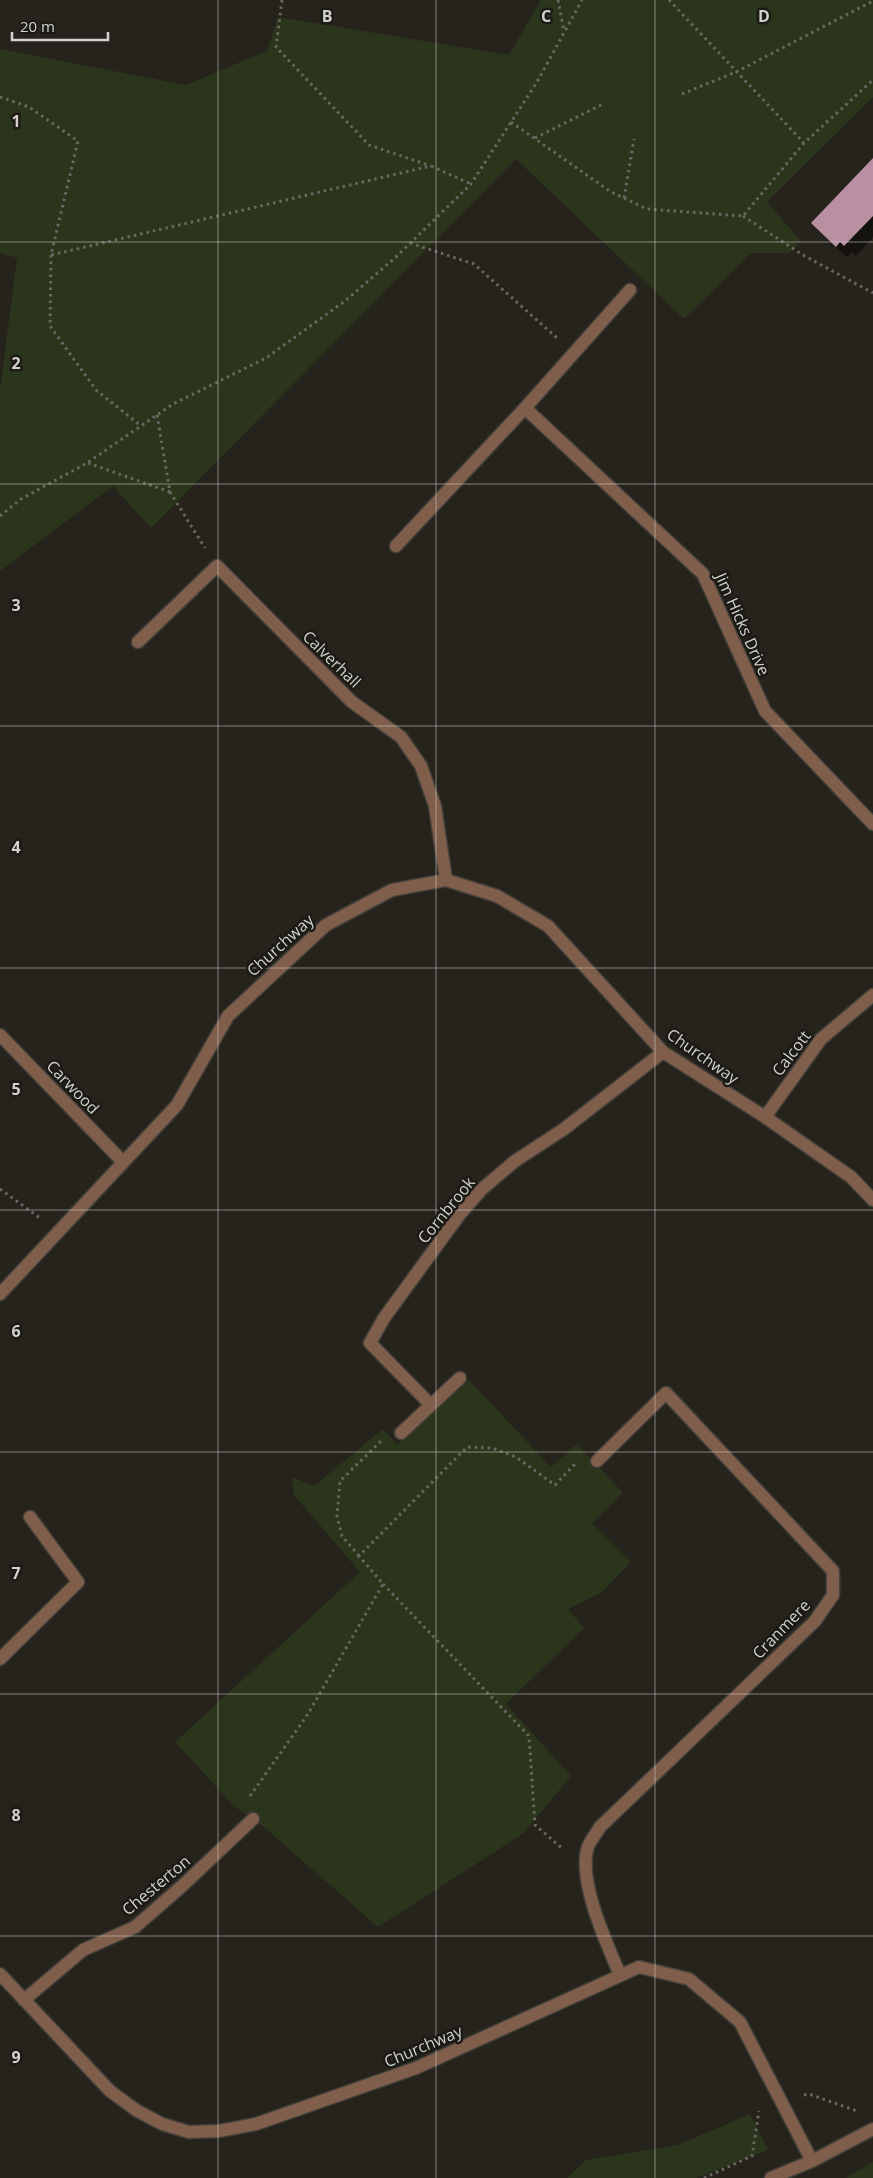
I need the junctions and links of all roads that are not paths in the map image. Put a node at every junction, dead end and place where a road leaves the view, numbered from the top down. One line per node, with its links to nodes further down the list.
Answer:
1 (630, 290): 2 (street)
2 (525, 408): 3 (street); 5 (street, Jim Hicks Drive)
3 (396, 546)
4 (138, 642): 6 (street, Calverhall)
5 (873, 824)
6 (446, 880): 9 (street, Churchway); 11 (street, Churchway)
7 (873, 996): 10 (street, Calcott)
8 (0, 1035): 11 (street, Carwood)
9 (663, 1052): 10 (street, Churchway); 15 (street, Cornbrook)
10 (765, 1117): 12 (street, Churchway)
11 (123, 1162): 13 (street, Churchway)
12 (873, 1200)
13 (0, 1294)
14 (460, 1378): 15 (street)
15 (430, 1404): 16 (street)
16 (401, 1433)
17 (597, 1461): 22 (street, Cranmere)
18 (30, 1517): 19 (street)
19 (0, 1659)
20 (253, 1819): 23 (street, Chesterton)
21 (0, 1974): 23 (street, Churchway)
22 (620, 1975): 23 (street, Churchway); 25 (street, Churchway)
23 (24, 2000)
24 (873, 2129): 25 (street)
25 (812, 2161): 26 (street)
26 (771, 2178)

